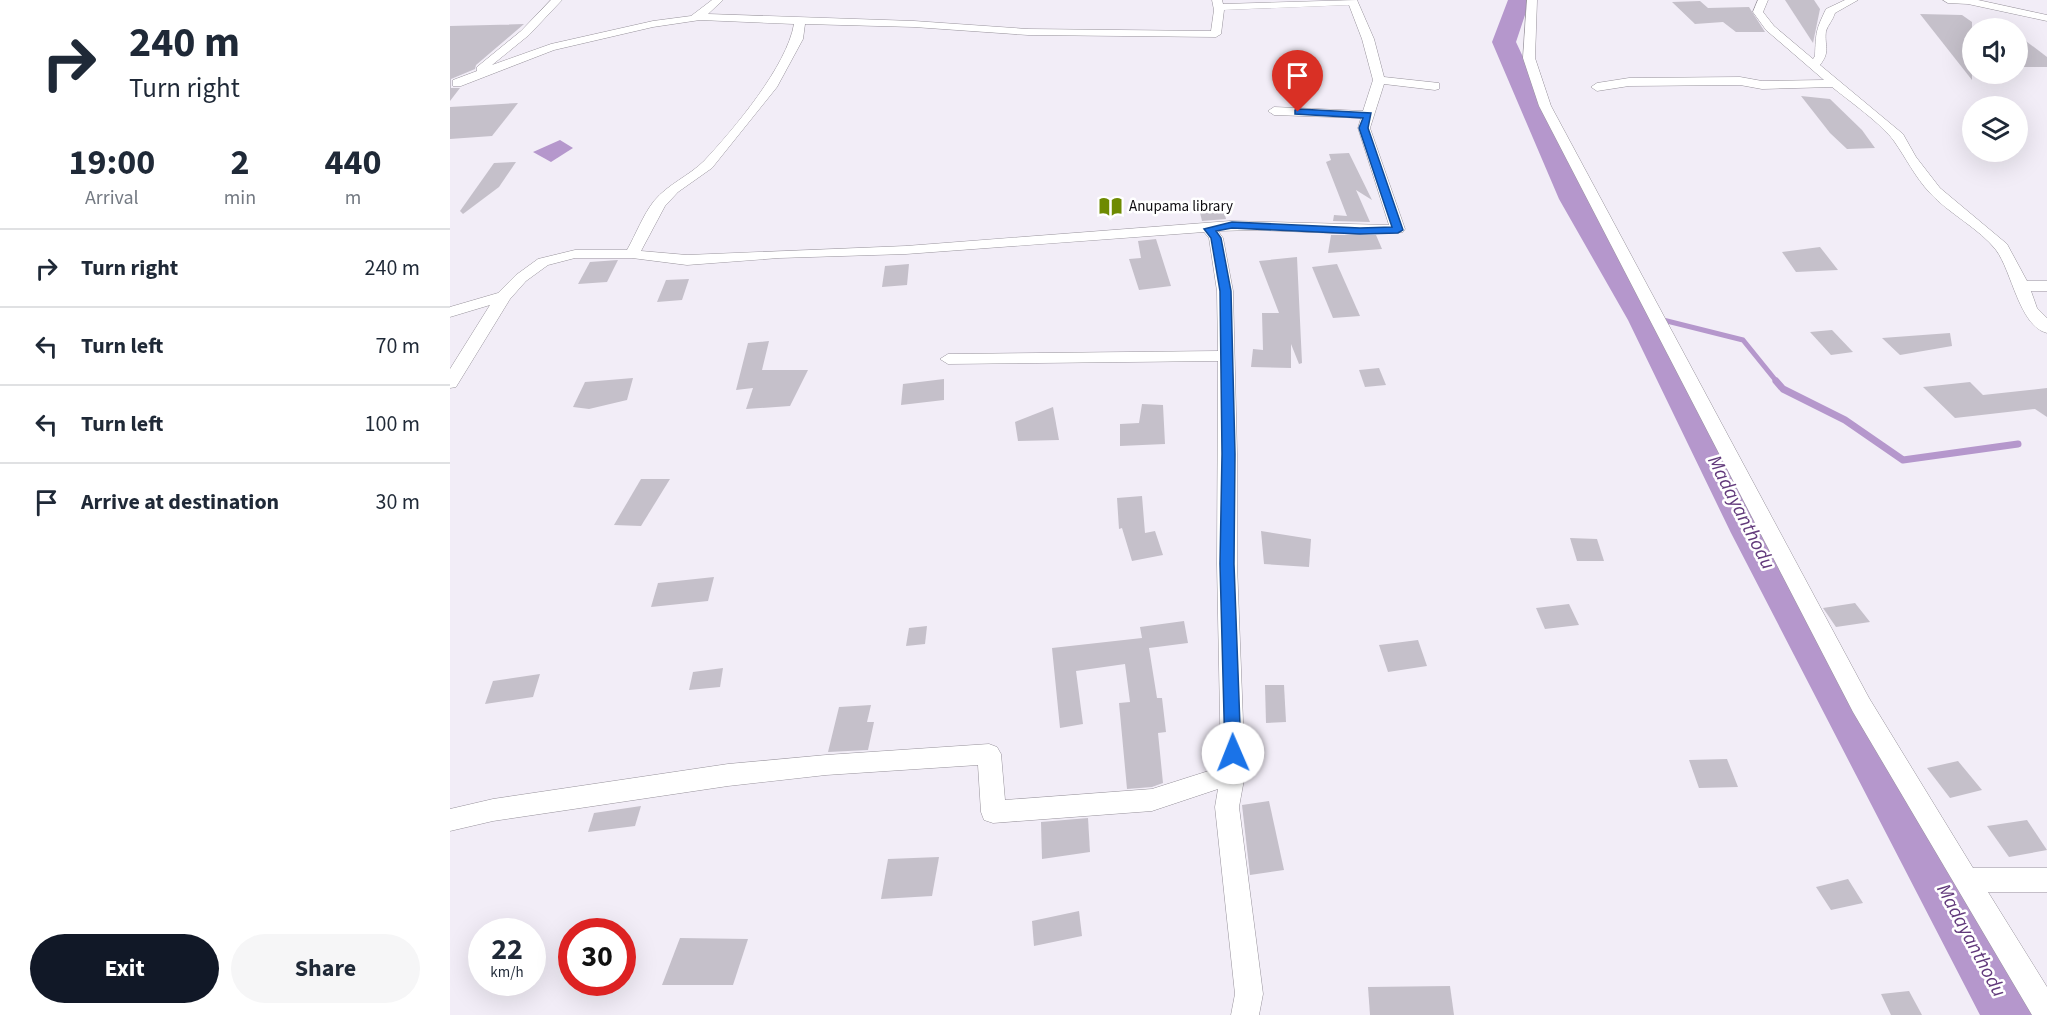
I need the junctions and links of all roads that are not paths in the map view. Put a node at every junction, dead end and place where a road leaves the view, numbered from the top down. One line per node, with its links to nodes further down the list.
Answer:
1 (557, 0): 8 (street)
2 (718, 0): 8 (street)
3 (1532, 0): 30 (street)
4 (1763, 0): 11 (street)
5 (1853, 0): 11 (street)
6 (1948, 0): 9 (street)
7 (1217, 3): 10 (street); 12 (street)
8 (699, 17): 10 (street)
9 (2047, 18)
10 (800, 21): 19 (street)
11 (1814, 64): 13 (street)
12 (1378, 81): 14 (street); 17 (street)
13 (1832, 83): 15 (street); 20 (street)
14 (1436, 86)
15 (1597, 87)
16 (1274, 111): 17 (street)
17 (1368, 115): 18 (street)
18 (1209, 229): 19 (street); 25 (street)
19 (632, 254): 22 (street)
20 (2022, 286): 21 (street); 24 (street)
21 (2047, 286)
22 (504, 296): 23 (street); 27 (street)
23 (450, 312)
24 (2047, 328)
25 (1227, 356): 26 (street); 28 (street)
26 (948, 359)
27 (450, 383)
28 (1233, 774): 29 (street); 33 (street)
29 (450, 820)
30 (1966, 880): 31 (street); 32 (street)
31 (2047, 880)
32 (2047, 1014)
33 (1245, 1015)

